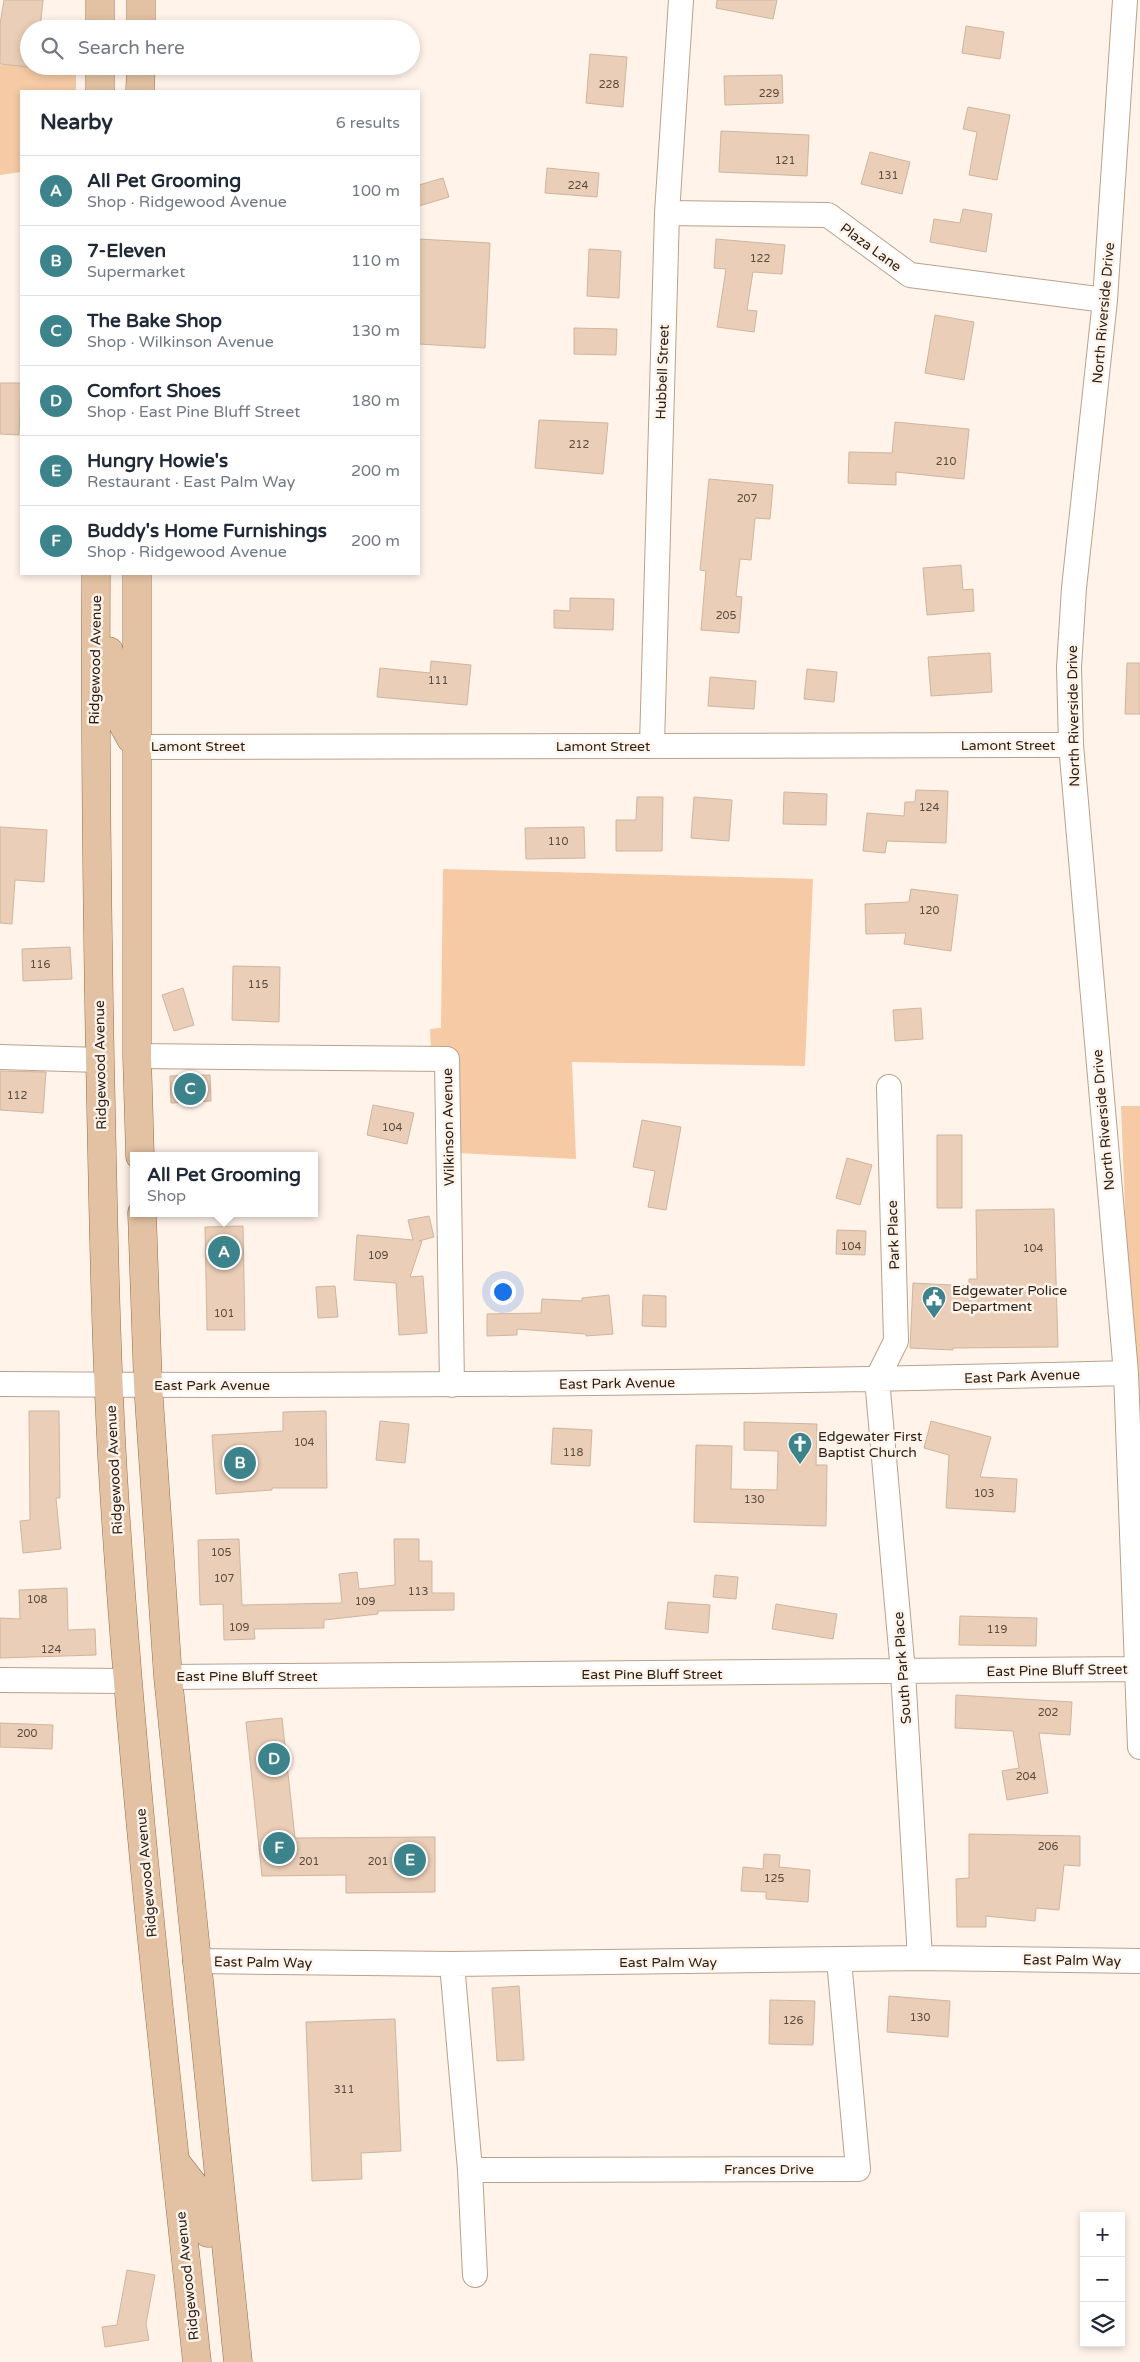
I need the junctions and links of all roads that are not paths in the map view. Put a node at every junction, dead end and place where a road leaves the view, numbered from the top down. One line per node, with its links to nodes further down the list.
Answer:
1 (100, 0): 5 (main road)
2 (141, 0): 6 (main road)
3 (681, 0): 11 (street, Hubbell Street)
4 (1125, 0): 12 (street, North Riverside Drive)
5 (100, 20)
6 (141, 20)
7 (100, 75): 9 (main road)
8 (140, 75): 10 (main road)
9 (100, 90)
10 (140, 90)
11 (667, 213): 12 (street, Plaza Lane); 16 (street, Hubbell Street)
12 (1106, 300): 17 (street, North Riverside Drive)
13 (96, 575): 15 (main road, Ridgewood Avenue)
14 (137, 575): 18 (main road)
15 (96, 607): 18 (main road); 21 (main road, Ridgewood Avenue)
16 (652, 745): 17 (street, Lamont Street); 18 (street, Lamont Street)
17 (1071, 745): 25 (street, North Riverside Drive)
18 (136, 747): 19 (main road)
19 (137, 1056): 23 (main road); 30 (street, Wilkinson Avenue)
20 (0, 1057): 21 (street)
21 (100, 1060): 28 (main road, Ridgewood Avenue)
22 (889, 1086): 26 (street, Park Place)
23 (140, 1152)
24 (142, 1217): 29 (main road)
25 (1126, 1373): 26 (street, East Park Avenue); 31 (street, North Riverside Drive)
26 (877, 1379): 30 (street, East Park Avenue); 32 (street, South Park Place)
27 (0, 1384): 28 (street, East Park Avenue)
28 (109, 1385): 29 (street, East Park Avenue); 35 (main road, Ridgewood Avenue)
29 (148, 1385): 30 (street, East Park Avenue); 33 (main road)
30 (452, 1385)
31 (1137, 1669): 32 (street, East Pine Bluff Street); 37 (street, North Riverside Drive)
32 (903, 1672): 33 (street, East Pine Bluff Street); 38 (street, South Park Place)
33 (168, 1677): 40 (main road)
34 (0, 1680): 35 (street)
35 (128, 1681): 36 (main road, Ridgewood Avenue)
36 (132, 1713): 40 (main road); 43 (main road, Ridgewood Avenue)
37 (1140, 1747)
38 (920, 1958): 39 (street, East Palm Way); 41 (street, East Palm Way)
39 (839, 1960): 42 (street, East Palm Way); 44 (street, Frances Drive)
40 (195, 1961): 42 (street, East Palm Way); 46 (main road)
41 (1140, 1961)
42 (452, 1964): 44 (street)
43 (175, 2161): 46 (main road); 47 (main road, Ridgewood Avenue)
44 (470, 2170): 45 (street)
45 (475, 2275)
46 (238, 2361)
47 (197, 2362)

